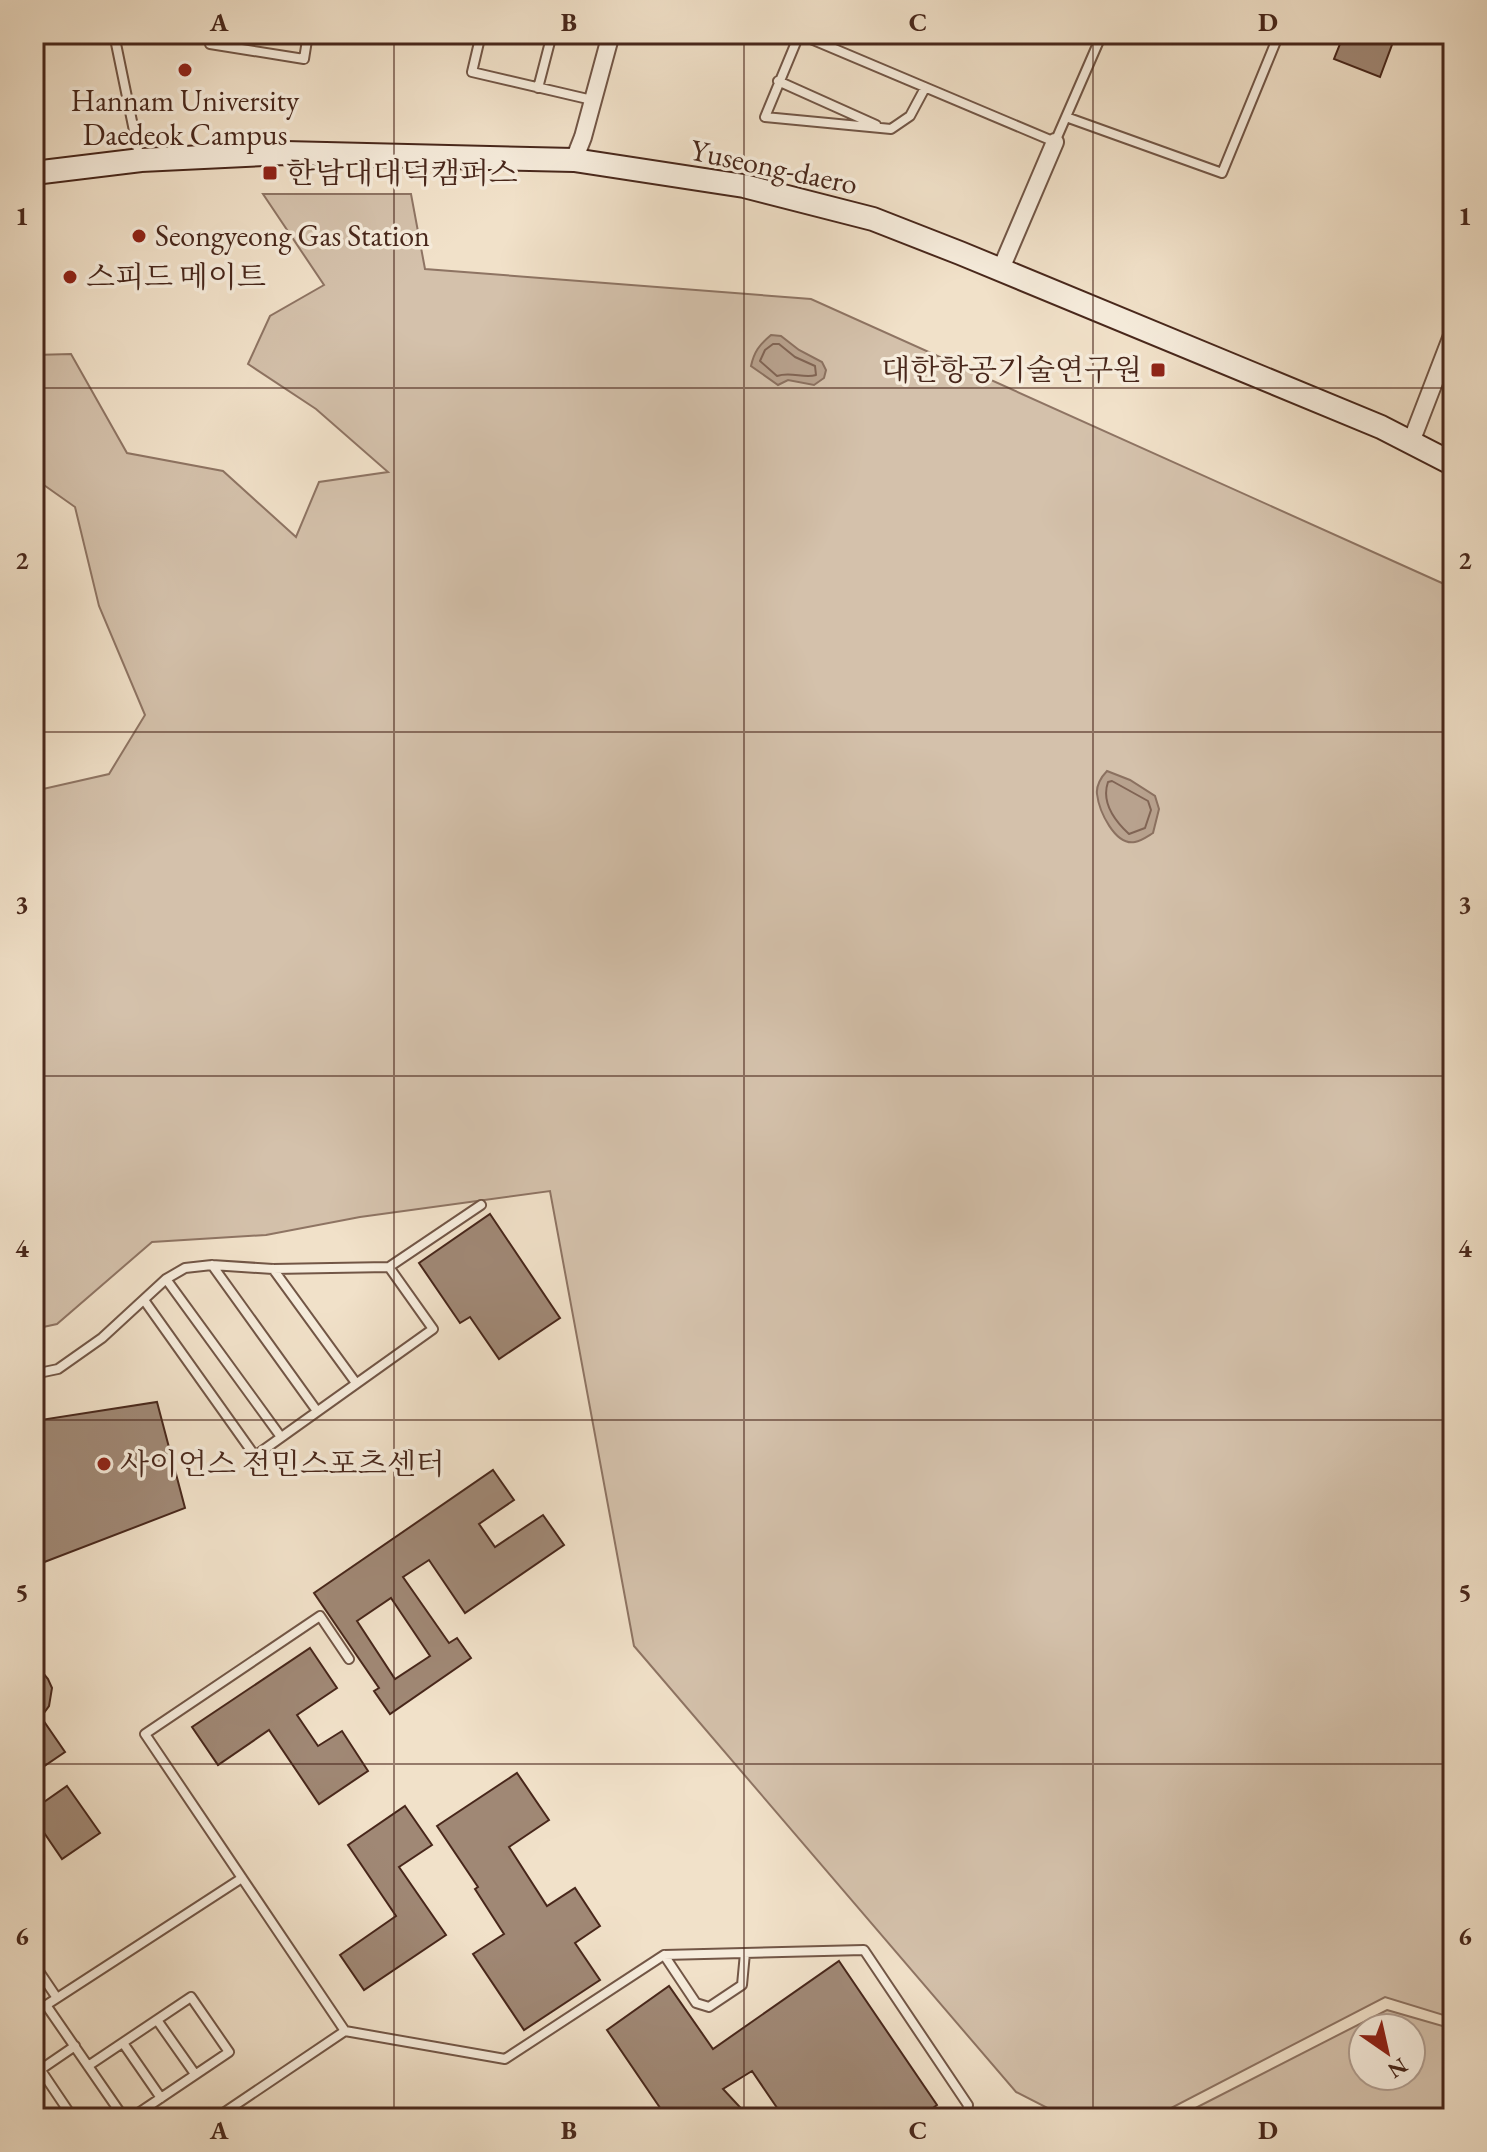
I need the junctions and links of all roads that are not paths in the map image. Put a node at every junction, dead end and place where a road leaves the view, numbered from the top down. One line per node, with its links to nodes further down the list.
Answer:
1 (114, 34): 17 (lane)
2 (211, 34): 3 (lane)
3 (308, 34)
4 (481, 34): 11 (lane)
5 (534, 34): 11 (lane)
6 (611, 34): 13 (street)
7 (1102, 34): 14 (lane)
8 (1279, 34): 14 (lane)
9 (799, 35): 10 (lane); 12 (lane)
10 (778, 81): 15 (lane); 15 (lane)
11 (538, 88): 13 (lane)
12 (925, 88): 15 (lane); 16 (lane)
13 (593, 101): 18 (street)
14 (1066, 117): 16 (lane)
15 (882, 128)
16 (1055, 142): 20 (street)
17 (141, 160): 18 (main road, Yuseong-daero); 19 (main road, Yuseong-daero)
18 (574, 160): 20 (main road, Yuseong-daero)
19 (34, 173)
20 (1000, 271): 22 (main road, Yuseong-daero)
21 (1453, 333): 22 (street)
22 (1411, 442): 23 (main road, Yuseong-daero)
23 (1453, 464)
24 (481, 1205): 26 (lane)
25 (212, 1265): 27 (lane); 28 (lane); 32 (lane)
26 (389, 1267): 27 (lane); 31 (lane)
27 (273, 1269): 31 (lane)
28 (166, 1279): 29 (lane); 33 (lane)
29 (144, 1300): 30 (lane); 33 (lane)
30 (34, 1374)
31 (356, 1383): 32 (lane)
32 (317, 1411): 33 (lane)
33 (281, 1437)
34 (349, 1659): 35 (lane)
35 (242, 1878): 39 (lane); 43 (lane)
36 (745, 1953): 37 (lane); 37 (lane); 56 (lane)
37 (664, 1955): 43 (lane)
38 (34, 1964): 39 (lane)
39 (57, 1998): 40 (lane)
40 (46, 2005): 41 (lane); 45 (lane)
41 (34, 2013)
42 (157, 2020): 44 (lane); 48 (lane); 48 (lane)
43 (345, 2031): 55 (lane)
44 (123, 2043): 46 (lane); 49 (lane)
45 (75, 2046): 46 (lane); 47 (lane)
46 (88, 2066): 53 (lane)
47 (37, 2072): 50 (lane)
48 (195, 2074): 49 (lane)
49 (161, 2098): 54 (lane)
50 (67, 2109): 51 (lane); 52 (lane)
51 (53, 2118)
52 (73, 2118)
53 (124, 2118)
54 (131, 2118)
55 (216, 2118)
56 (966, 2118)

